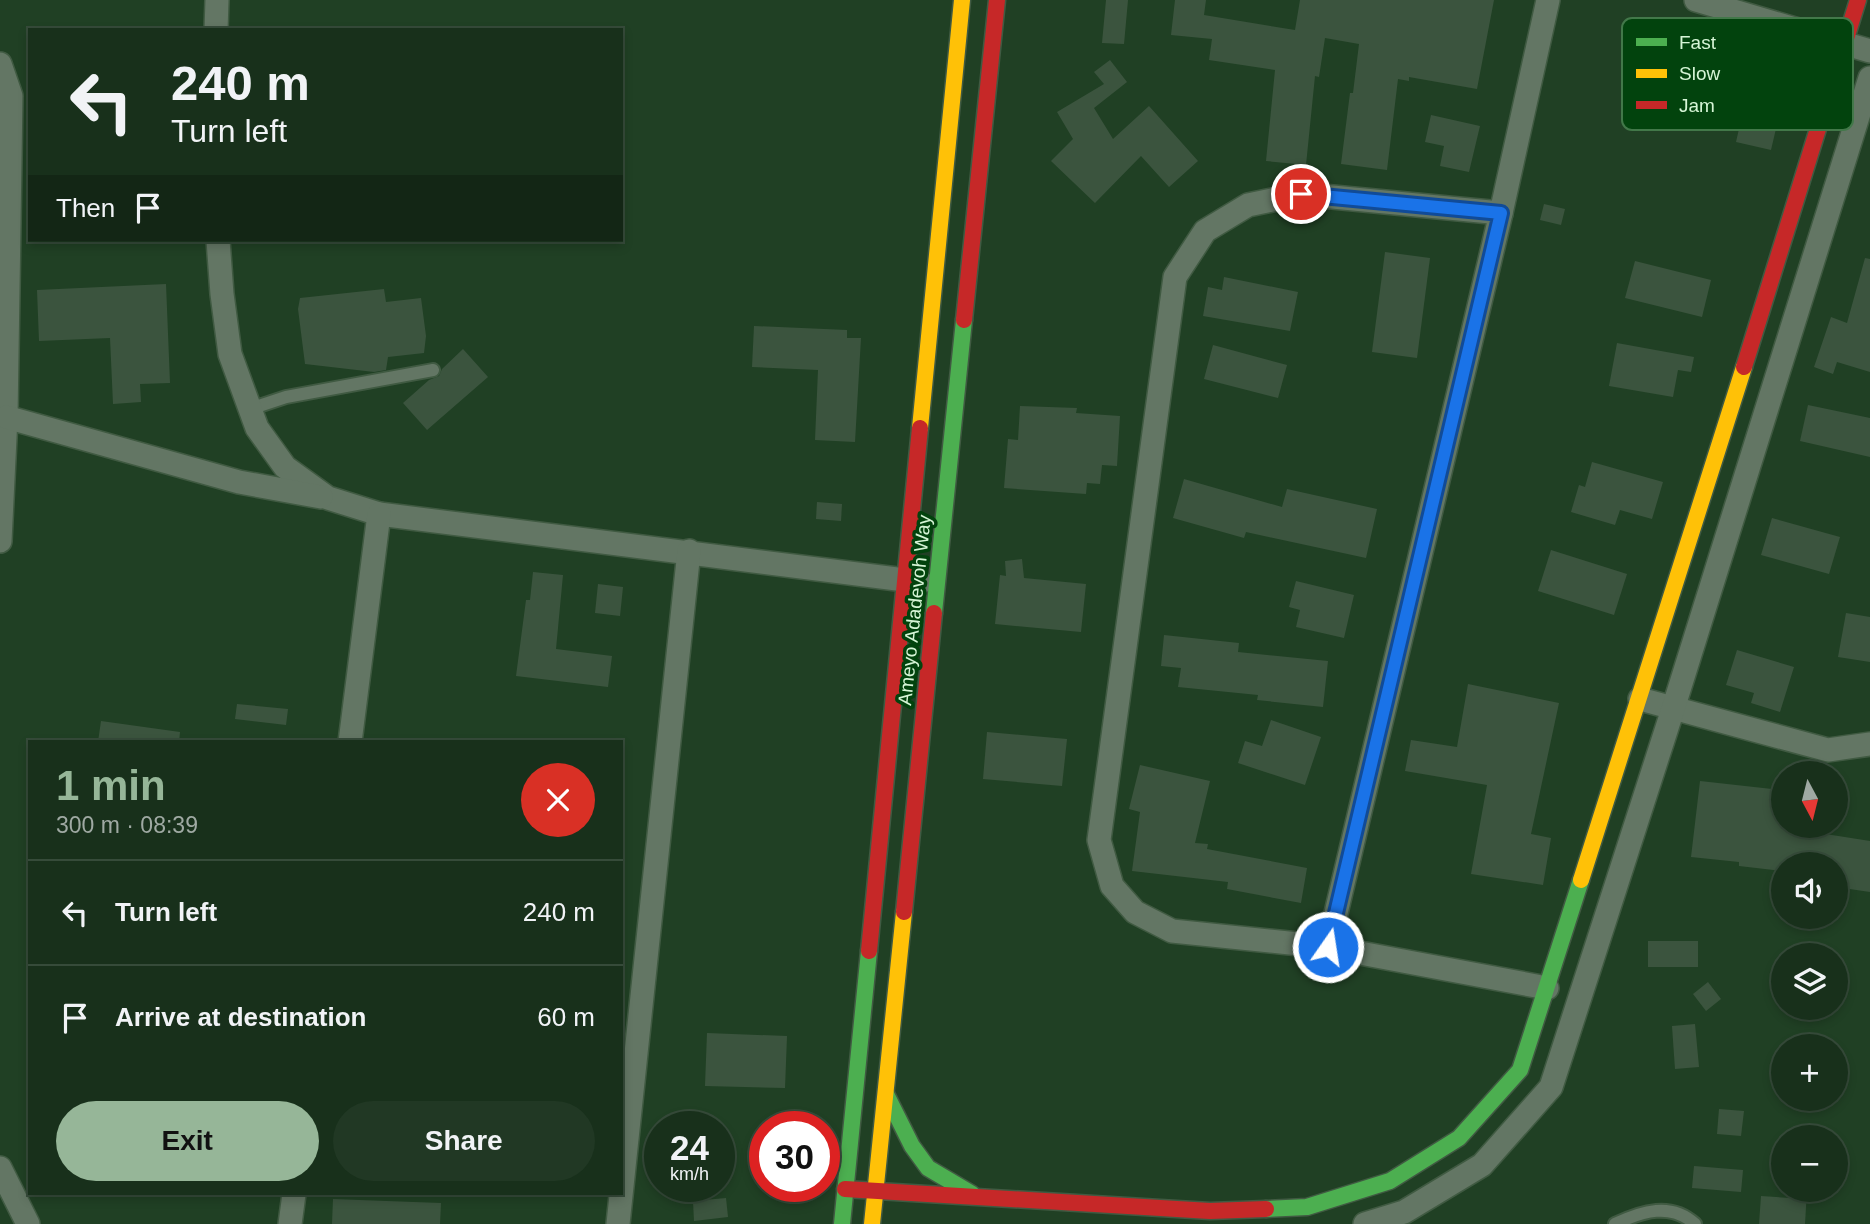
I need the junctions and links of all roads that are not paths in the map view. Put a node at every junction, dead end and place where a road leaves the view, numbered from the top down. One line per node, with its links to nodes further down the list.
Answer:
1 (217, 0): 9 (street)
2 (962, 0): 24 (street, Ameyo Adadevoh Way)
3 (998, 0): 25 (street, Ameyo Adadevoh Way)
4 (1548, 0): 15 (street)
5 (1696, 0): 7 (street)
6 (1858, 0): 8 (street)
7 (1757, 18)
8 (1853, 18)
9 (216, 28)
10 (1853, 46): 11 (street)
11 (1870, 51)
12 (0, 64): 19 (street)
13 (1870, 78): 27 (street)
14 (1818, 130): 26 (street)
15 (1501, 213): 30 (street); 30 (street)
16 (218, 242): 18 (street)
17 (433, 370): 18 (lane)
18 (250, 409): 20 (street)
19 (6, 417): 20 (street); 22 (street)
20 (328, 499): 21 (street)
21 (379, 514): 23 (street); 28 (street)
22 (0, 541)
23 (689, 551): 24 (street); 34 (street)
24 (905, 580): 25 (street); 35 (street, Ameyo Adadevoh Way)
25 (938, 584): 32 (street, Ameyo Adadevoh Way)
26 (1640, 699): 27 (street); 31 (street)
27 (1672, 709): 29 (street); 45 (street)
28 (350, 740)
29 (1870, 744)
30 (1328, 947): 31 (street)
31 (1547, 988): 39 (street)
32 (886, 1094): 36 (street, Ameyo Adadevoh Way); 39 (street)
33 (0, 1168): 40 (street)
34 (623, 1177)
35 (845, 1189): 36 (street); 43 (street, Ameyo Adadevoh Way)
36 (876, 1190): 39 (street); 44 (street, Ameyo Adadevoh Way)
37 (294, 1195): 41 (street)
38 (621, 1195): 42 (street)
39 (976, 1197)
40 (28, 1224)
41 (290, 1224)
42 (618, 1224)
43 (848, 1224)
44 (872, 1224)
45 (1365, 1224)
46 (1615, 1224): 47 (lane)
47 (1695, 1224)

